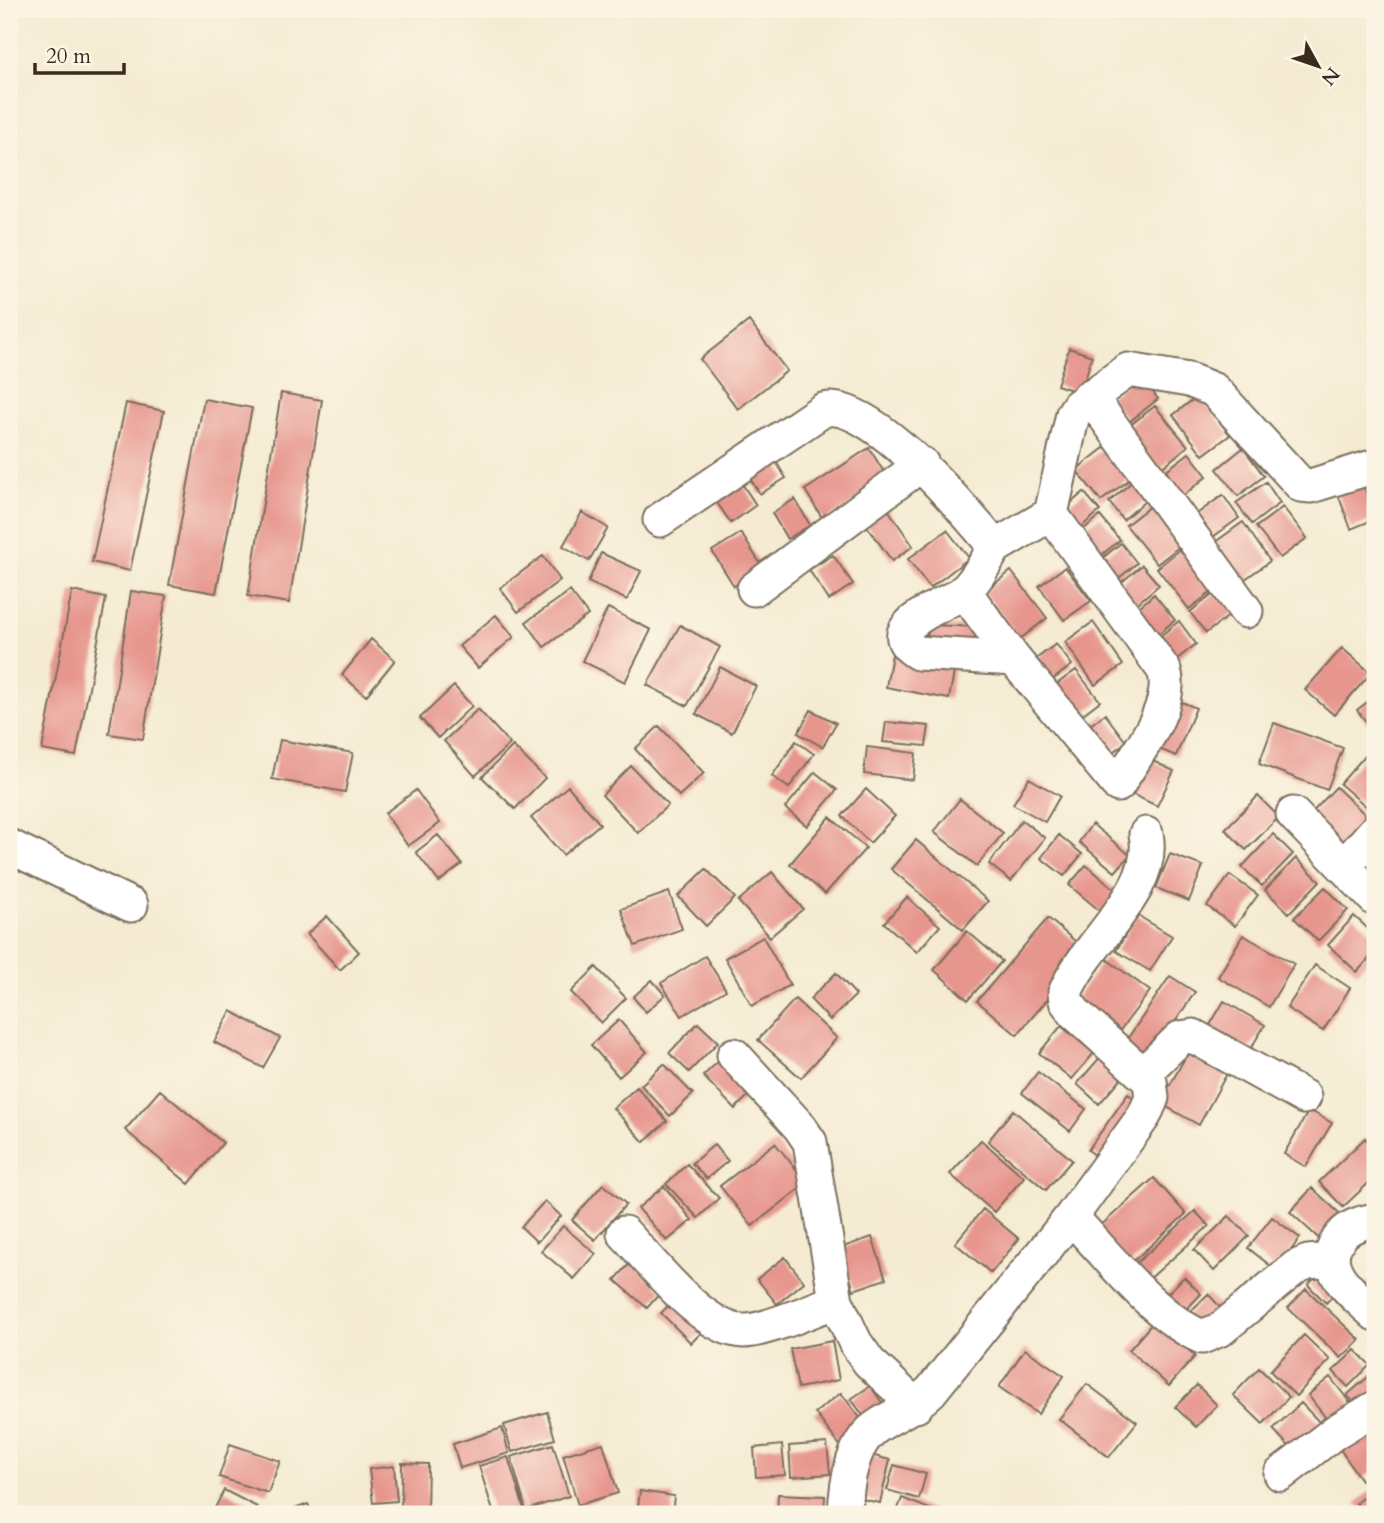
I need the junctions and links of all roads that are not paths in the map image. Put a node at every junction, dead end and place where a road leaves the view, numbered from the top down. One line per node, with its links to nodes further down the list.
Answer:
1 (1090, 396): 3 (street); 4 (street); 9 (street)
2 (922, 464): 5 (street); 6 (street); 7 (street)
3 (1375, 466)
4 (1051, 514): 6 (street); 10 (street)
5 (660, 520)
6 (995, 547): 8 (street)
7 (754, 589)
8 (964, 592): 10 (street); 10 (street)
9 (1246, 611)
10 (1014, 659)
11 (1293, 814): 15 (street)
12 (1375, 831): 15 (street)
13 (1146, 834): 19 (street)
14 (9, 846): 17 (street)
15 (1344, 866): 16 (street)
16 (1375, 899)
17 (131, 905)
18 (734, 1055): 25 (street)
19 (1143, 1074): 20 (street); 21 (street)
20 (1304, 1097)
21 (1071, 1217): 24 (street); 27 (street)
22 (1375, 1220): 24 (street)
23 (624, 1233): 25 (street)
24 (1331, 1260): 26 (street)
25 (836, 1301): 27 (street)
26 (1375, 1314)
27 (916, 1406): 30 (street)
28 (1375, 1408): 29 (street)
29 (1281, 1474)
30 (845, 1514)

